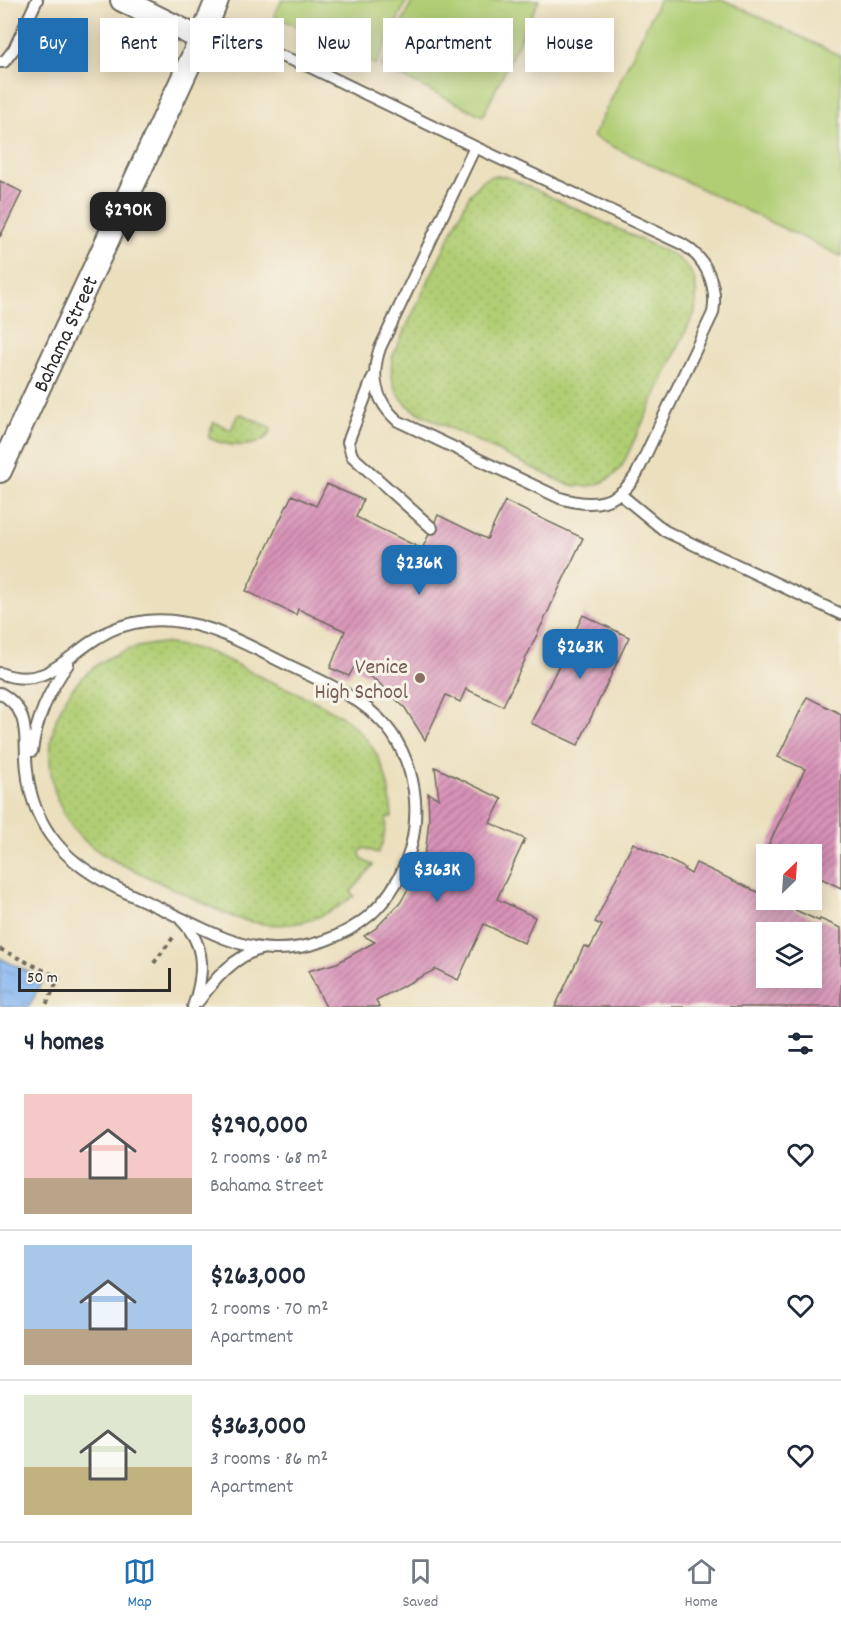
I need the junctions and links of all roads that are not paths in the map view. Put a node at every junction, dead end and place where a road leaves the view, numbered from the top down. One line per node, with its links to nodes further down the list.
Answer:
1 (37, 0): 7 (lane)
2 (122, 0): 5 (street)
3 (217, 0): 4 (street, Bahama Street)
4 (210, 18)
5 (190, 34)
6 (284, 57): 9 (lane)
7 (0, 62)
8 (190, 63): 11 (street, Bahama Street)
9 (475, 147): 10 (lane); 12 (lane)
10 (374, 374): 12 (lane); 13 (lane)
11 (0, 471)
12 (620, 494): 14 (lane)
13 (432, 528)
14 (841, 614)
15 (85, 646): 16 (lane); 18 (lane); 20 (lane)
16 (0, 674)
17 (0, 693): 18 (lane)
18 (29, 784): 19 (lane)
19 (174, 914): 20 (lane); 21 (lane)
20 (264, 949): 21 (lane)
21 (194, 1007)

